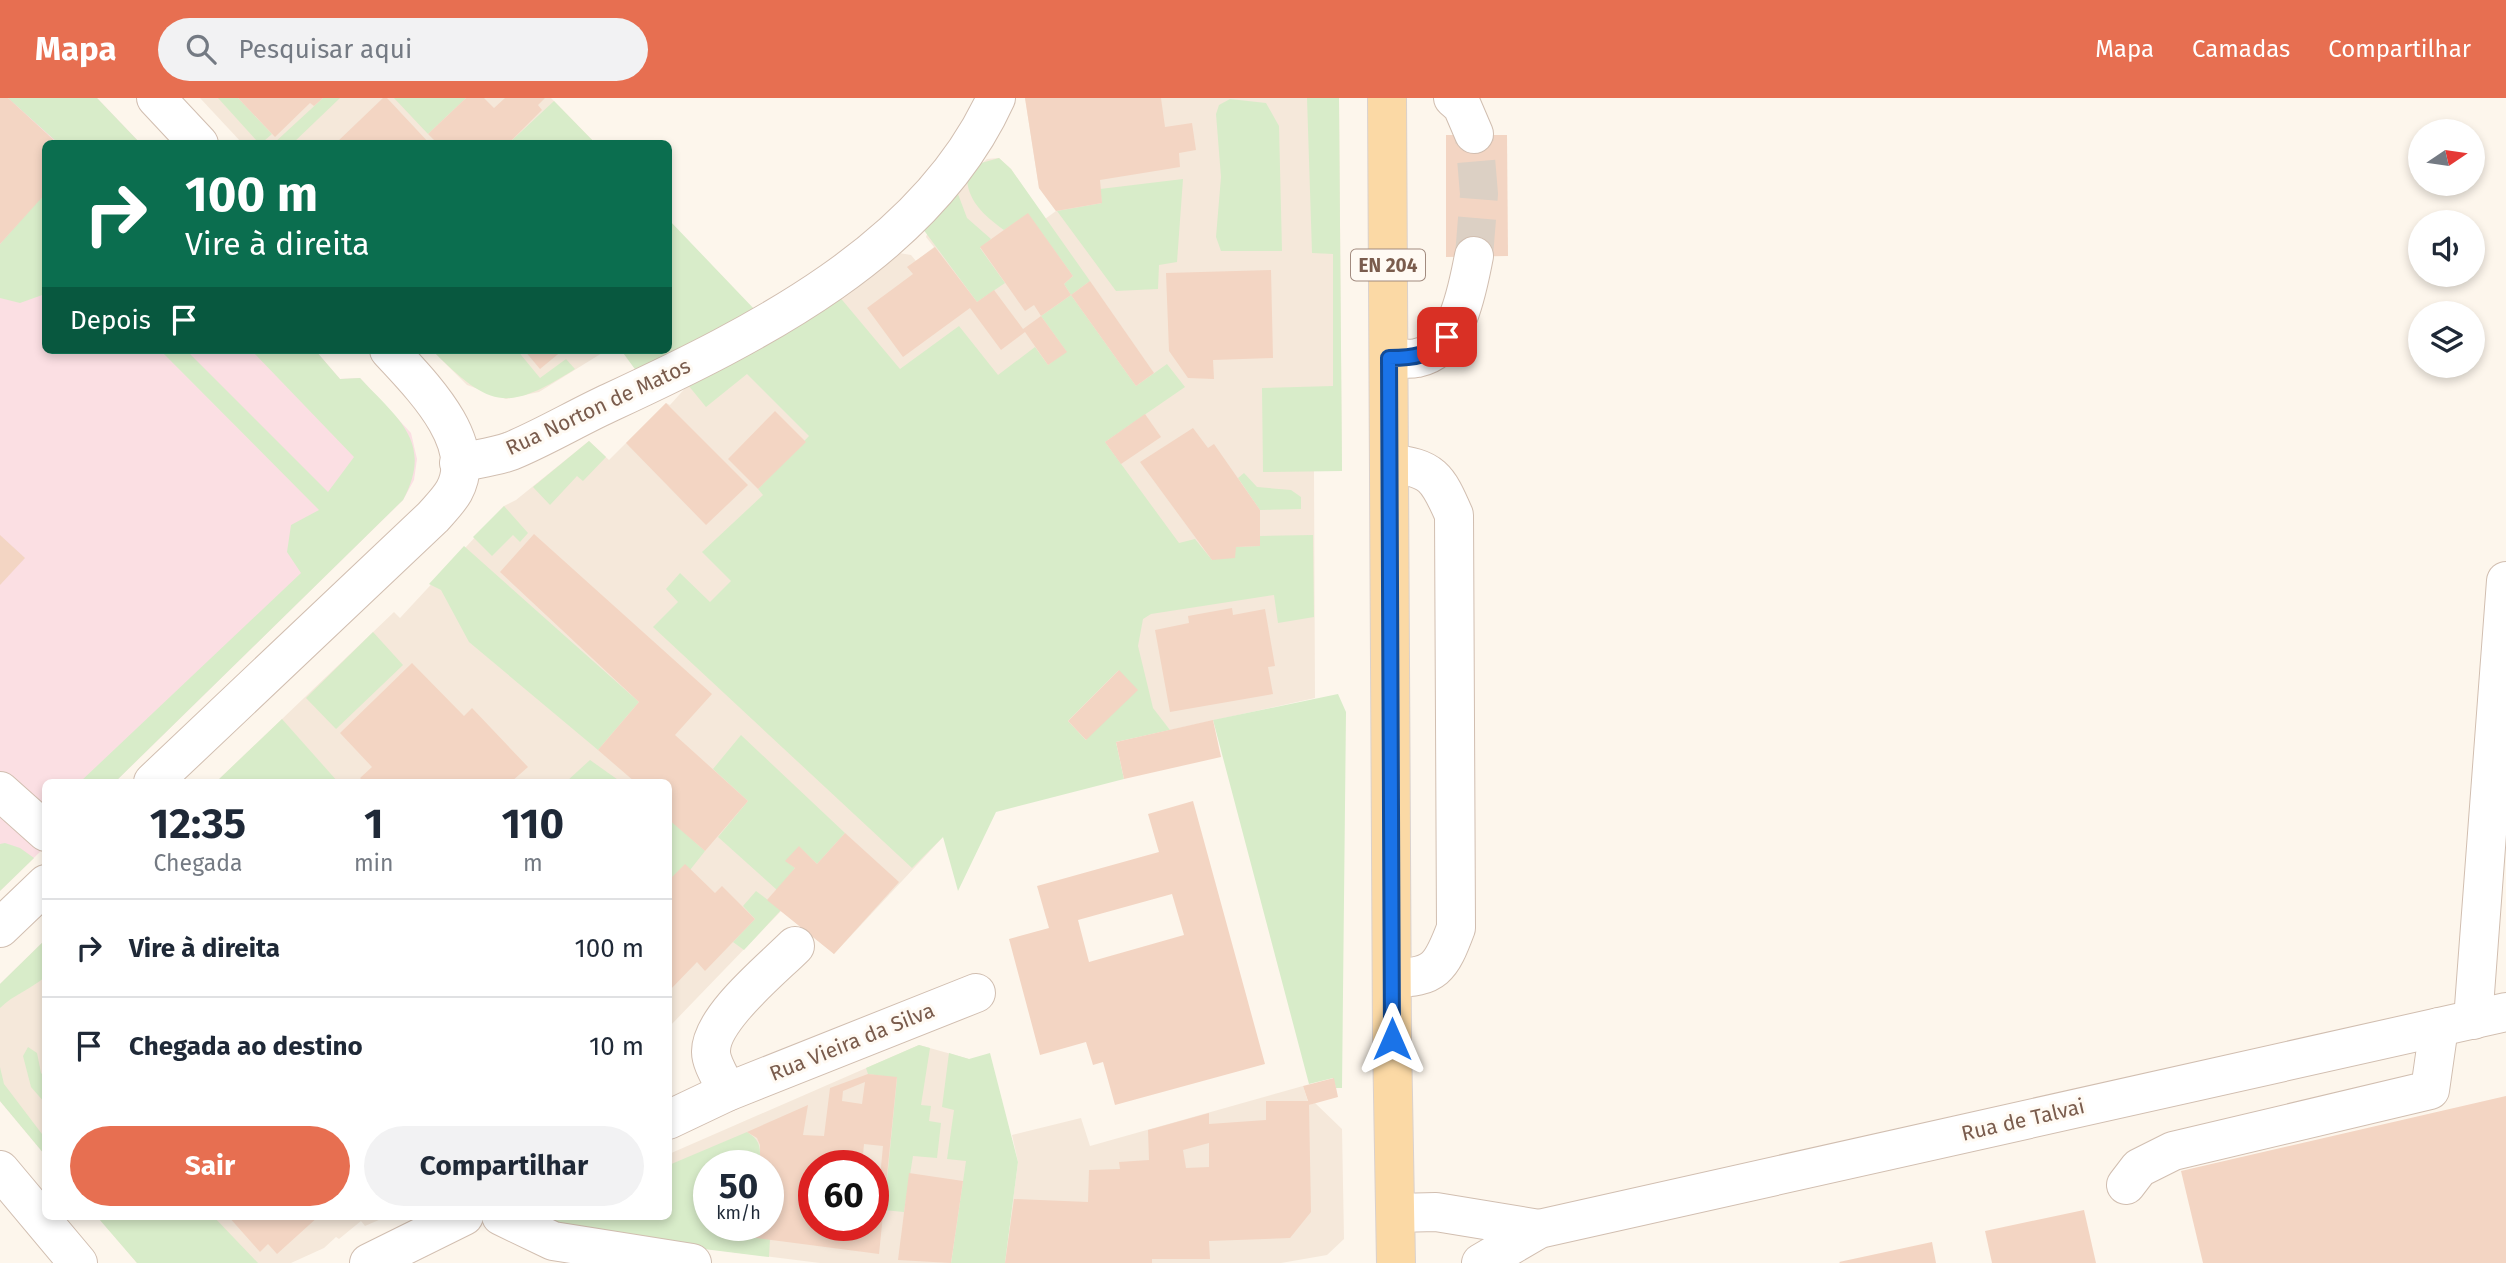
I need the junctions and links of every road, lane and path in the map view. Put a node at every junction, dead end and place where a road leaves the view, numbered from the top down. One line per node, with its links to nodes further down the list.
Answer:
1 (156, 98): 6 (street)
2 (996, 98): 10 (street, Rua Norton de Matos)
3 (1387, 98): 9 (main road, EN 204)
4 (1452, 98): 5 (street)
5 (1474, 134)
6 (195, 140)
7 (1474, 257): 9 (street)
8 (393, 354): 10 (street)
9 (1389, 358): 11 (main road, EN 204)
10 (460, 463): 13 (street)
11 (1390, 464): 19 (main road, EN 204); 19 (street)
12 (2506, 581): 21 (street)
13 (156, 779)
14 (0, 790): 15 (street)
15 (42, 828)
16 (42, 888): 17 (street)
17 (0, 928)
18 (795, 946): 22 (street)
19 (1392, 978): 26 (main road, EN 204)
20 (976, 993): 22 (street, Rua Vieira da Silva)
21 (2473, 1019): 25 (street); 29 (street, Rua de Talvai)
22 (727, 1092): 23 (street, Rua Vieira da Silva)
23 (672, 1118)
24 (0, 1170): 30 (street)
25 (2126, 1185)
26 (1396, 1213): 29 (street, Rua de Talvai); 33 (main road, EN 204)
27 (456, 1220): 31 (street)
28 (509, 1220): 32 (street)
29 (1539, 1229): 34 (street, Rua de Talvai)
30 (78, 1263)
31 (369, 1263)
32 (692, 1263)
33 (1396, 1263)
34 (1481, 1263)

